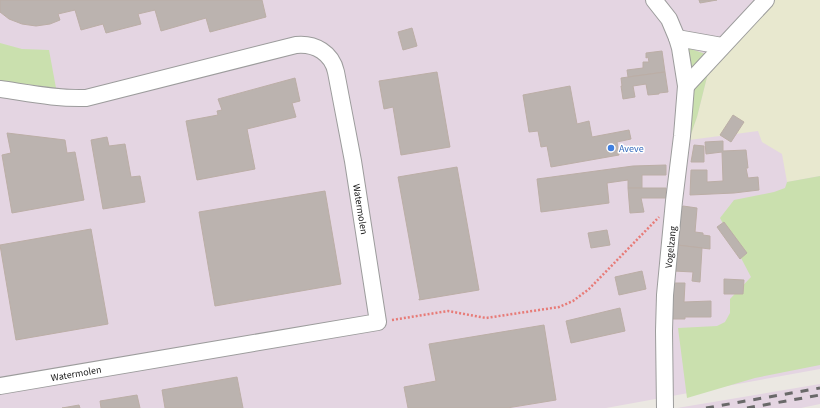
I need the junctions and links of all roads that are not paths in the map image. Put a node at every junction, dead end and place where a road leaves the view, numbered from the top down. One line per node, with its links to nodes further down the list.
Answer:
1 (654, 0): 3 (street, Vogelzang)
2 (766, 0): 4 (street)
3 (677, 38): 4 (street); 5 (street, Vogelzang)
4 (722, 46): 5 (street)
5 (686, 86): 8 (street, Vogelzang)
6 (0, 89): 7 (street, Watermolen)
7 (0, 386)
8 (665, 408)

